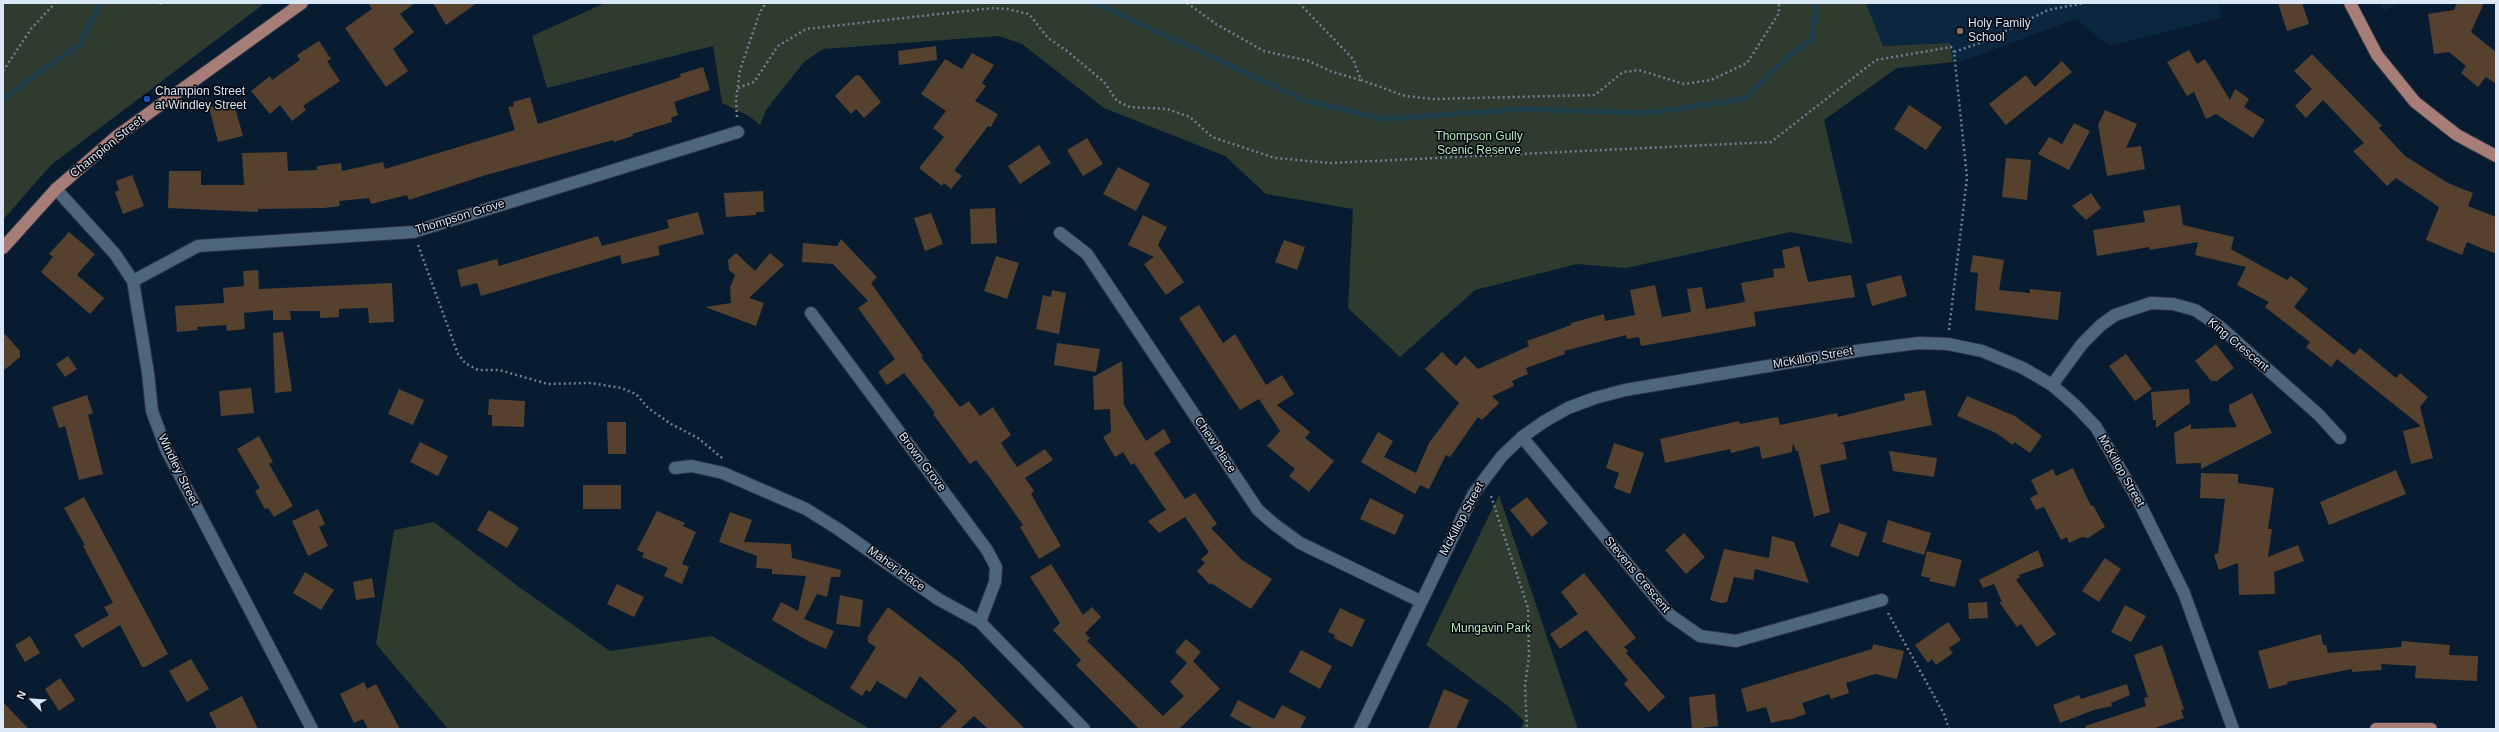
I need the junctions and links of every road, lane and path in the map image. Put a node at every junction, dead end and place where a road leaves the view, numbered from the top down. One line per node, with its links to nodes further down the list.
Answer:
1 (55, 3): 10 (path)
2 (302, 3): 15 (main road, Champion Street)
3 (766, 3): 12 (path)
4 (1187, 3): 11 (path)
5 (1299, 3): 11 (path)
6 (1779, 3): 11 (path)
7 (2084, 3): 9 (path)
8 (2354, 4): 14 (main road)
9 (1954, 52): 12 (path); 21 (path)
10 (3, 72)
11 (1361, 80)
12 (738, 88): 13 (path)
13 (738, 132): 16 (street, Thompson Grove)
14 (2496, 156)
15 (56, 189): 18 (main road, Champion Street); 19 (street, Windley Street)
16 (413, 232): 19 (street, Thompson Grove); 26 (path)
17 (1060, 233): 29 (street, Chew Place)
18 (3, 248)
19 (133, 281): 31 (street, Windley Street)
20 (811, 313): 30 (street, Brown Grove)
21 (1948, 344): 22 (street, McKillop Street); 23 (street, McKillop Street)
22 (2052, 385): 24 (street, King Crescent); 36 (street, McKillop Street)
23 (1522, 437): 27 (street, McKillop Street); 28 (street, Stevens Crescent)
24 (2340, 438)
25 (675, 468): 26 (street, Maher Place)
26 (723, 473): 30 (street, Maher Place)
27 (1484, 477): 29 (street, McKillop Street); 34 (path)
28 (1882, 600): 35 (path)
29 (1420, 601): 33 (street, McKillop Street)
30 (980, 622): 32 (street, Maher Place)
31 (312, 729)
32 (1084, 729)
33 (1360, 729)
34 (1527, 729)
35 (1949, 729)
36 (2233, 729)
37 (2376, 729): 38 (main road)
38 (2431, 729)

